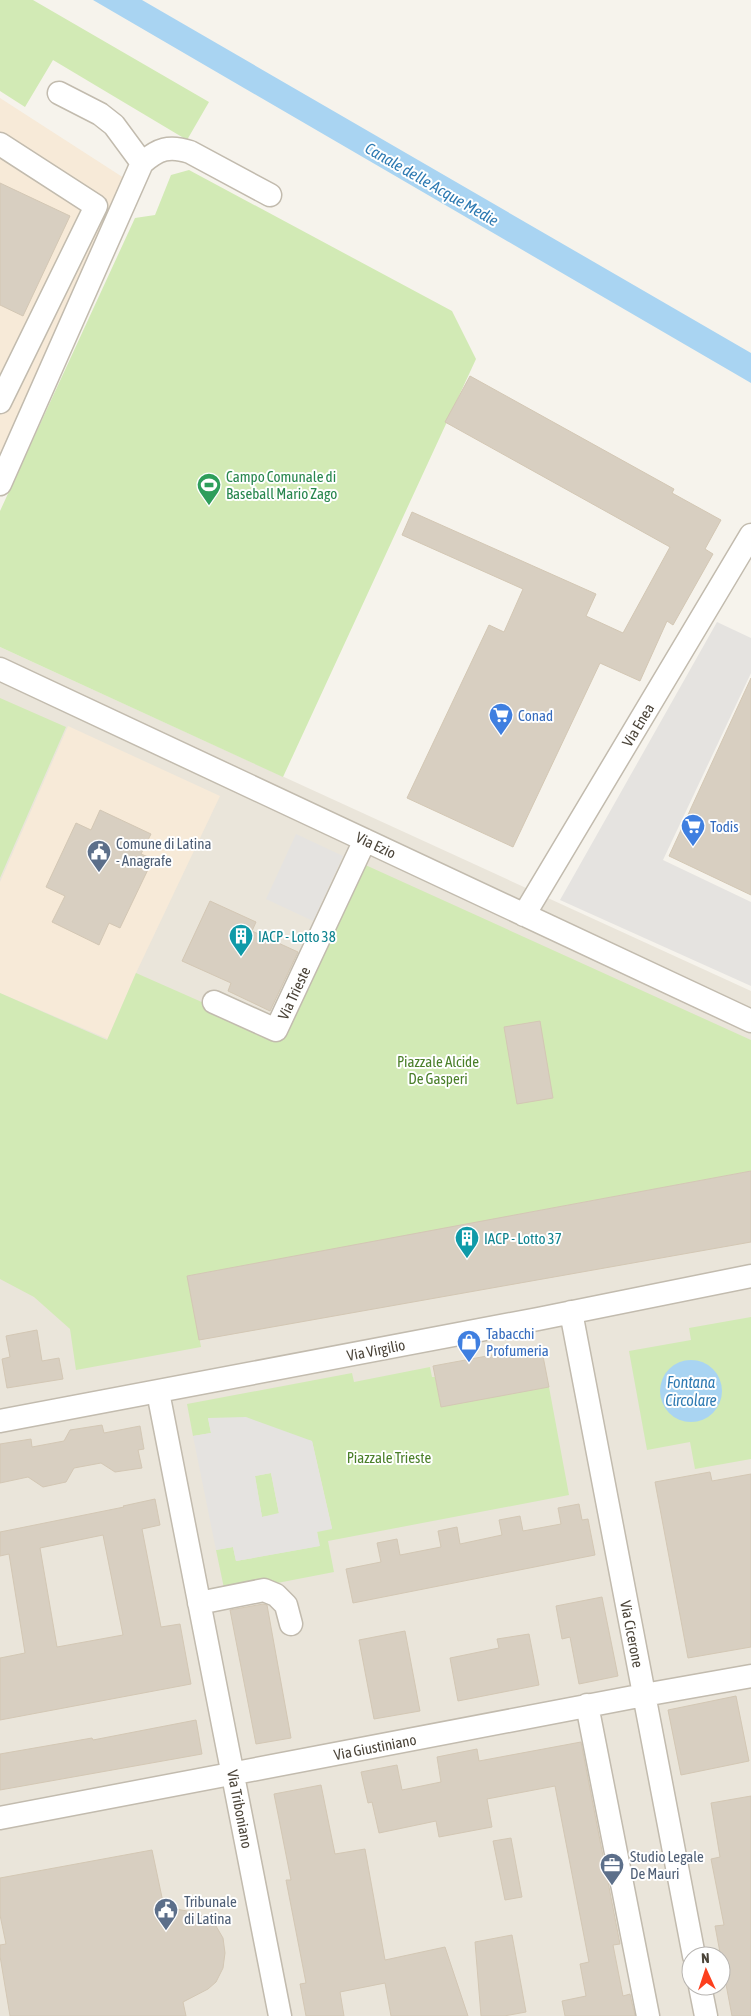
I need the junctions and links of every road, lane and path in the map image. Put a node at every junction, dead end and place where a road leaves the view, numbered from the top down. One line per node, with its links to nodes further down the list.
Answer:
1 (59, 93): 3 (street)
2 (0, 144): 5 (street)
3 (142, 163): 4 (street); 6 (street)
4 (270, 195)
5 (0, 402)
6 (0, 484)
7 (751, 536): 10 (street, Via Enea)
8 (0, 669): 9 (street, Via Ezio)
9 (365, 840): 10 (street, Via Ezio); 11 (street, Via Trieste)
10 (524, 915): 12 (street, Via Ezio)
11 (214, 1002)
12 (751, 1021)
13 (751, 1276): 14 (street, Via Virgilio)
14 (571, 1312): 15 (street, Via Virgilio); 20 (street, Via Cicerone)
15 (158, 1392): 16 (street, Via Virgilio); 17 (street, Via Triboniano)
16 (0, 1421)
17 (199, 1603): 18 (street); 22 (street, Via Triboniano)
18 (291, 1624)
19 (751, 1676): 20 (street, Via Giustiniano)
20 (644, 1695): 21 (street, Via Giustiniano); 24 (street, Via Cicerone)
21 (587, 1705): 22 (street, Via Giustiniano); 27 (street)
22 (233, 1774): 23 (street, Via Giustiniano); 26 (street, Via Triboniano)
23 (0, 1818)
24 (692, 1946)
25 (702, 1996): 28 (street)
26 (280, 2016)
27 (648, 2016)
28 (706, 2016)

